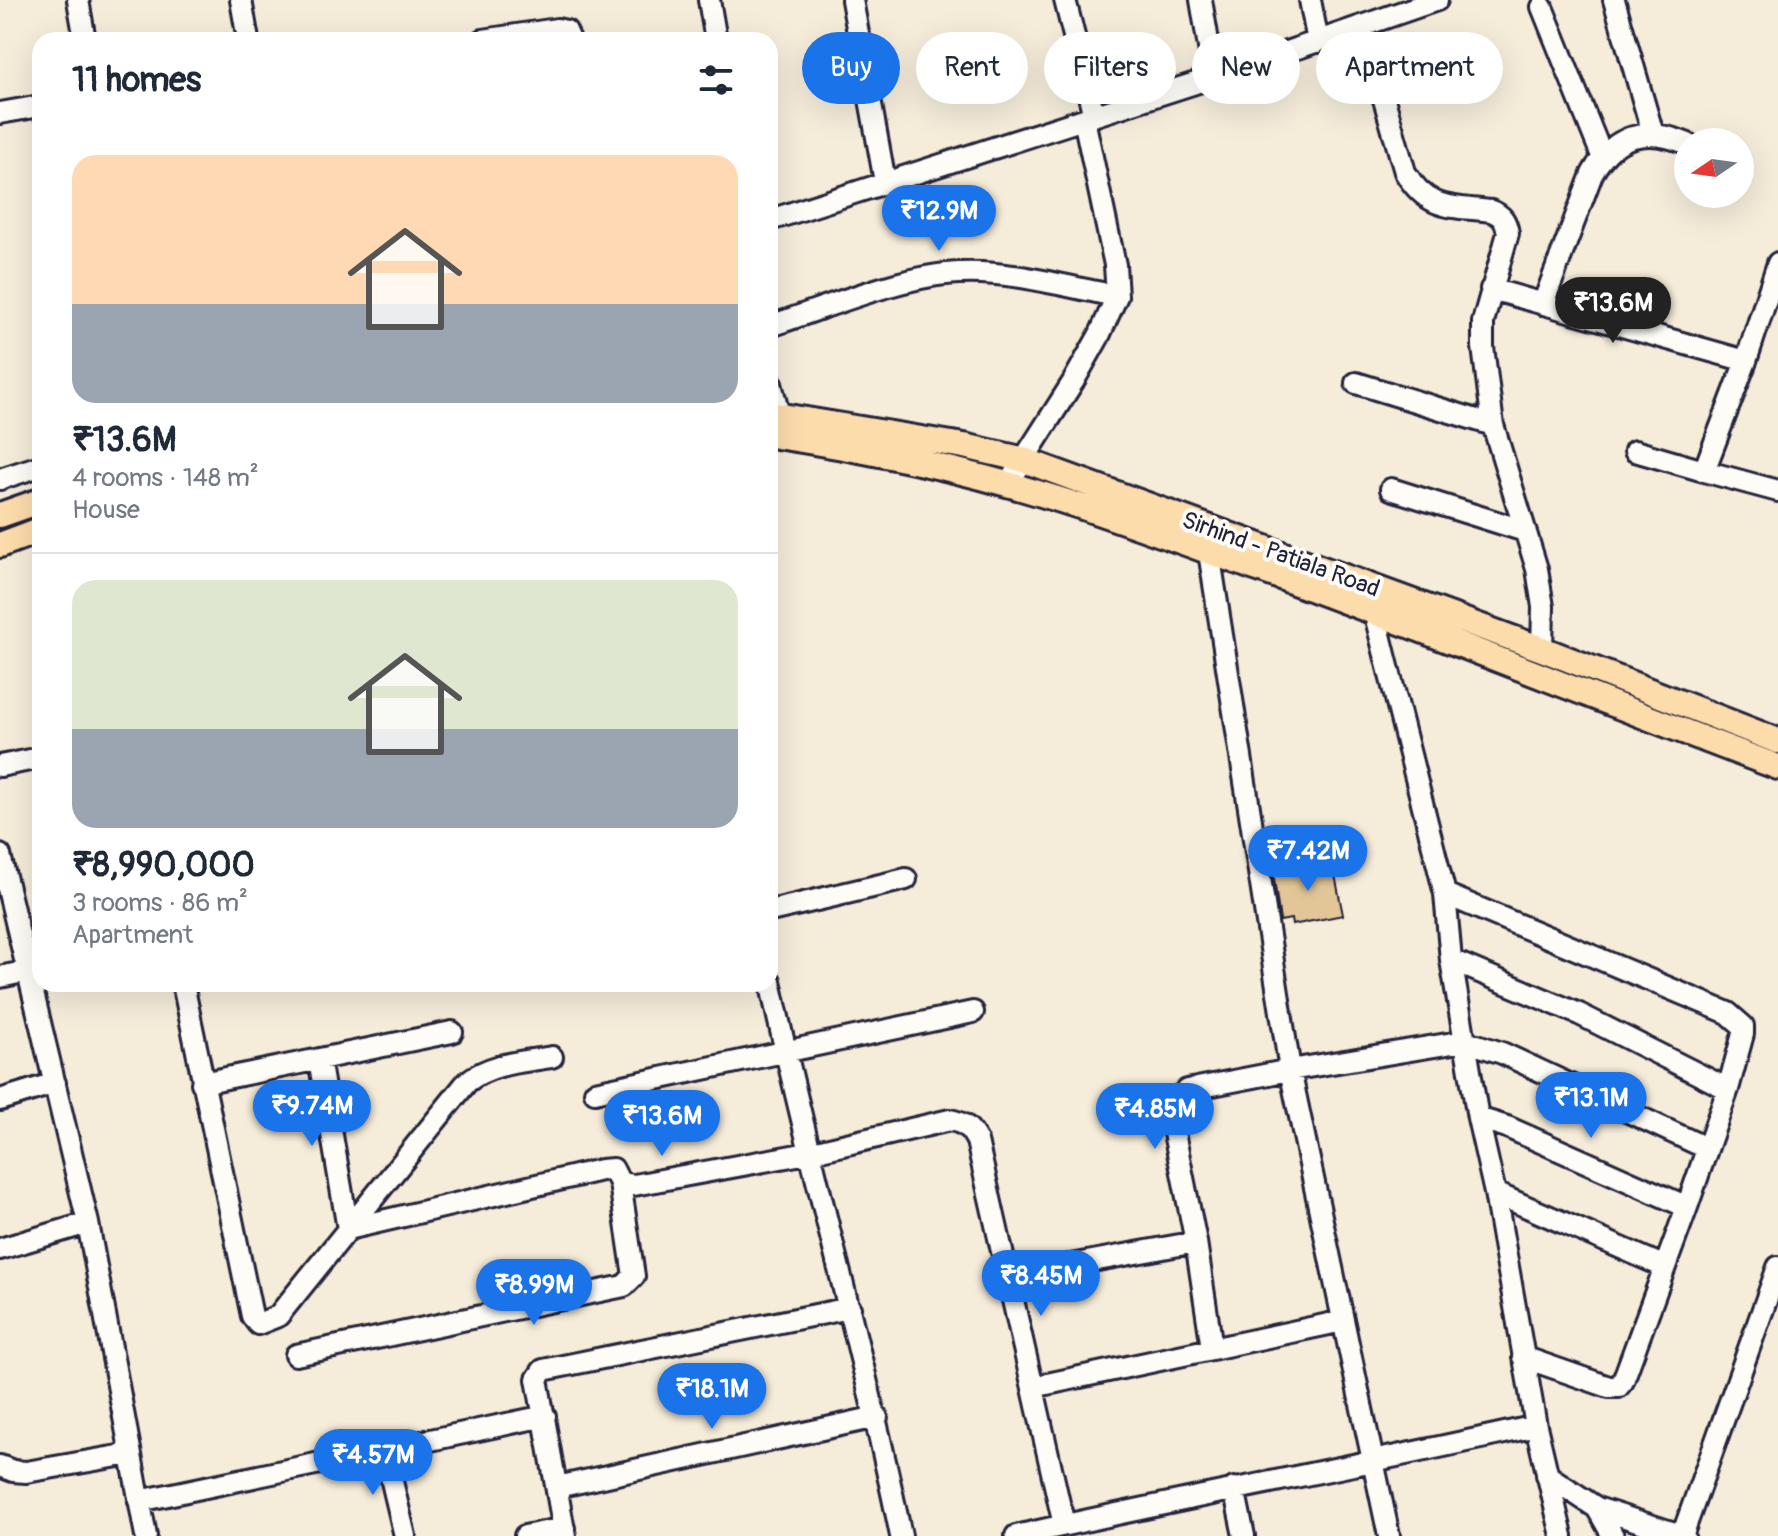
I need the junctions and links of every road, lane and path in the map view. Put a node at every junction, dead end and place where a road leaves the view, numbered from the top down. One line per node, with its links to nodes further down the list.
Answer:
1 (78, 0): 13 (street)
2 (241, 0): 14 (street)
3 (709, 0): 17 (street)
4 (852, 0): 28 (street)
5 (1065, 0): 24 (street)
6 (1201, 0): 18 (street)
7 (1310, 0): 19 (street)
8 (1437, 0): 10 (street)
9 (1614, 0): 25 (street)
10 (1410, 4): 12 (street)
11 (1542, 7): 27 (street)
12 (1363, 27): 20 (street); 31 (street)
13 (84, 32)
14 (247, 32)
15 (537, 32): 16 (street)
16 (566, 32)
17 (715, 32)
18 (1206, 32)
19 (1316, 32)
20 (1348, 32)
21 (1192, 84): 24 (street)
22 (32, 107): 23 (street)
23 (0, 113)
24 (1089, 118): 28 (street); 32 (street)
25 (1653, 134): 26 (street); 27 (street)
26 (1674, 140)
27 (1602, 156): 33 (street)
28 (885, 182): 29 (street)
29 (778, 217)
30 (1778, 263): 35 (street)
31 (1491, 289): 33 (street); 39 (street)
32 (1117, 296): 34 (street); 41 (street)
33 (1543, 304): 35 (street)
34 (778, 323)
35 (1746, 361): 43 (street)
36 (1356, 383): 39 (street)
37 (778, 422): 41 (main road, Sirhind - Patiala Road)
38 (778, 422): 45 (main road)
39 (1493, 425): 50 (street)
40 (1635, 451): 43 (street)
41 (1021, 459): 45 (street); 55 (main road, Sirhind - Patiala Road)
42 (32, 469): 44 (street)
43 (1704, 471): 47 (street)
44 (0, 479)
45 (1008, 484): 53 (main road)
46 (1391, 489): 50 (street)
47 (1778, 491)
48 (32, 504): 49 (main road)
49 (0, 515)
50 (1525, 531): 55 (street)
51 (32, 533): 52 (main road)
52 (0, 545)
53 (1209, 552): 54 (main road); 77 (street)
54 (1374, 611): 59 (main road); 62 (street)
55 (1542, 649): 56 (main road, Sirhind - Patiala Road)
56 (1778, 741)
57 (32, 760): 58 (street)
58 (0, 766)
59 (1778, 767)
60 (0, 855): 65 (street)
61 (906, 879): 63 (street)
62 (1445, 894): 64 (street); 80 (street)
63 (778, 909)
64 (1451, 960): 73 (street); 80 (street)
65 (28, 971): 66 (street); 67 (street)
66 (0, 977)
67 (32, 988)
68 (33, 992): 78 (street)
69 (185, 992): 79 (street)
70 (772, 992): 74 (street)
71 (973, 1012): 74 (street)
72 (452, 1032): 76 (street)
73 (1465, 1041): 77 (street); 83 (street); 84 (street)
74 (785, 1051): 81 (street); 85 (street)
75 (552, 1057): 90 (street)
76 (319, 1059): 79 (street); 90 (street)
77 (1290, 1070): 91 (street); 97 (street)
78 (55, 1083): 82 (street); 89 (street)
79 (202, 1083): 90 (street)
80 (1728, 1089): 84 (street)
81 (595, 1092)
82 (0, 1100)
83 (1478, 1118): 87 (street); 88 (street)
84 (1706, 1148): 88 (street)
85 (808, 1153): 86 (street); 95 (street); 96 (street)
86 (620, 1183): 90 (street); 99 (street)
87 (1495, 1193): 93 (street); 100 (street)
88 (1687, 1207): 93 (street)
89 (88, 1223): 92 (street); 106 (street)
90 (348, 1229)
91 (1196, 1242): 95 (street); 98 (street)
92 (0, 1249)
93 (1665, 1267): 100 (street)
94 (1778, 1267): 126 (street)
95 (1010, 1276): 101 (street)
96 (850, 1308): 102 (street); 103 (street)
97 (1343, 1321): 98 (street); 107 (street)
98 (1212, 1348): 101 (street)
99 (296, 1355)
100 (1523, 1357): 104 (street)
101 (1033, 1387): 114 (street)
102 (545, 1416): 105 (street); 110 (street)
103 (877, 1417): 110 (street); 120 (street)
104 (1536, 1426): 107 (street); 109 (street)
105 (384, 1448): 112 (street); 118 (street)
106 (130, 1454): 108 (street); 112 (street)
107 (1372, 1463): 111 (street); 123 (street)
108 (0, 1466)
109 (1547, 1475): 113 (street); 124 (street)
110 (557, 1487): 116 (street)
111 (1234, 1488): 115 (street); 122 (street)
112 (139, 1501): 117 (street)
113 (1597, 1508): 125 (street); 126 (street)
114 (1064, 1525): 115 (street); 121 (street)
115 (1104, 1527)
116 (564, 1532): 119 (street)
117 (146, 1536)
118 (405, 1536)
119 (525, 1536)
120 (901, 1536)
121 (1016, 1536)
122 (1244, 1536)
123 (1389, 1536)
124 (1562, 1536)
125 (1613, 1536)
126 (1683, 1536)

